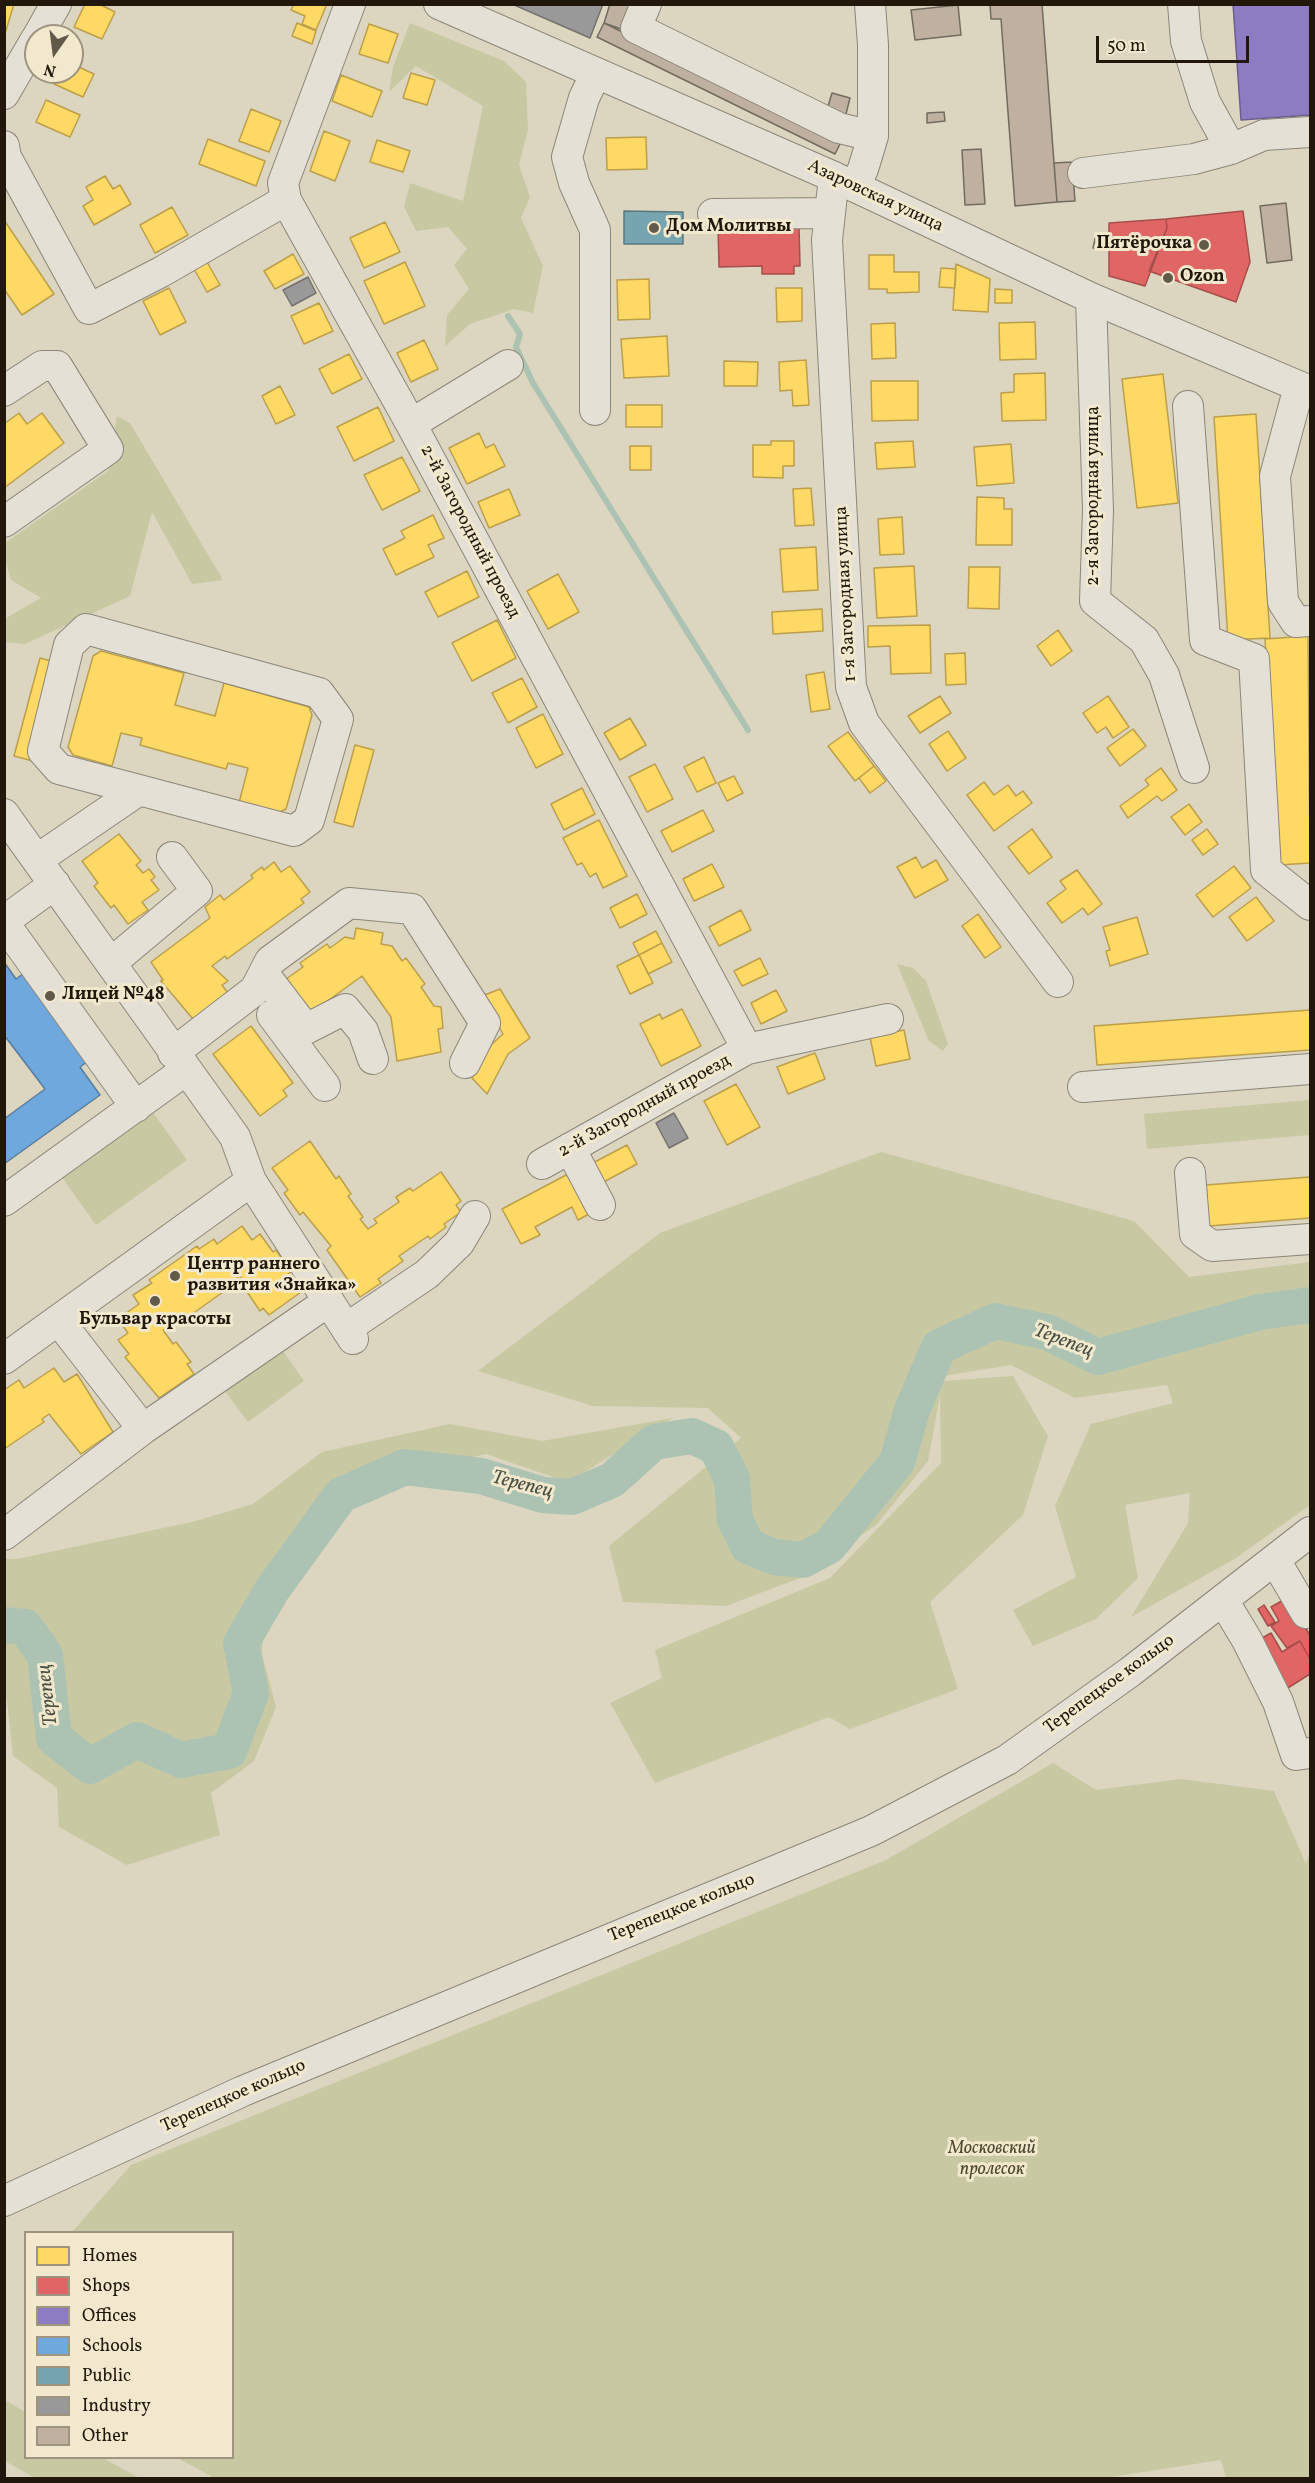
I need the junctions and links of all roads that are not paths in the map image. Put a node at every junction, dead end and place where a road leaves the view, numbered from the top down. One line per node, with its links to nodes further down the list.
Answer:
1 (56, 4): 7 (street)
2 (350, 4): 17 (street)
3 (439, 4): 9 (street, Азаровская улица)
4 (646, 4): 12 (street)
5 (870, 4): 12 (street, 1-я Загородная улица)
6 (1183, 4): 14 (street)
7 (44, 24)
8 (24, 59): 10 (street)
9 (596, 73): 16 (street, Азаровская улица); 25 (street)
10 (5, 92)
11 (1311, 132): 14 (street)
12 (873, 136): 16 (street, 1-я Загородная улица)
13 (4, 146): 17 (street)
14 (1231, 149): 15 (street)
15 (1083, 173)
16 (844, 182): 18 (street, 1-я Загородная улица); 20 (street, Азаровская улица)
17 (286, 200): 26 (street, 2-й Загородный проезд)
18 (830, 213): 19 (street); 39 (street, 1-я Загородная улица)
19 (713, 214)
20 (1091, 298): 22 (street, Азаровская улица); 29 (street, 2-я Загородная улица)
21 (508, 365): 26 (street)
22 (1305, 389): 28 (street)
23 (4, 391): 27 (street)
24 (1188, 406): 35 (street)
25 (596, 410)
26 (411, 424): 41 (street, 2-й Загородный проезд)
27 (4, 522)
28 (1311, 621)
29 (1194, 768)
30 (139, 790): 30 (street); 33 (street)
31 (4, 814): 33 (street)
32 (172, 857): 37 (street)
33 (38, 859): 34 (street)
34 (55, 884): 36 (street); 37 (street)
35 (1311, 904)
36 (4, 922): 48 (street)
37 (111, 963): 43 (street)
38 (259, 982): 42 (street); 43 (street); 44 (street); 46 (street)
39 (1058, 982)
40 (888, 1019): 41 (street, 2-й Загородный проезд)
41 (747, 1049): 49 (street, 2-й Загородный проезд)
42 (373, 1059)
43 (180, 1062): 48 (street); 52 (street)
44 (465, 1063)
45 (1311, 1069): 47 (street)
46 (325, 1086)
47 (1083, 1087)
48 (136, 1107): 53 (street)
49 (570, 1148): 50 (street, 2-й Загородный проезд); 54 (street)
50 (542, 1164)
51 (1190, 1173): 56 (street)
52 (251, 1181): 57 (street); 58 (street)
53 (4, 1201)
54 (600, 1205)
55 (475, 1216): 57 (street)
56 (1311, 1239)
57 (329, 1301): 60 (street)
58 (59, 1321): 59 (street); 60 (street)
59 (4, 1359)
60 (142, 1429): 62 (street)
61 (1311, 1532): 63 (street, Терепецкое кольцо)
62 (4, 1535)
63 (1275, 1560): 64 (street, Терепецкое кольцо); 65 (street)
64 (1222, 1600): 66 (street); 67 (street, Терепецкое кольцо)
65 (1306, 1613)
66 (1311, 1753)
67 (4, 2201)

